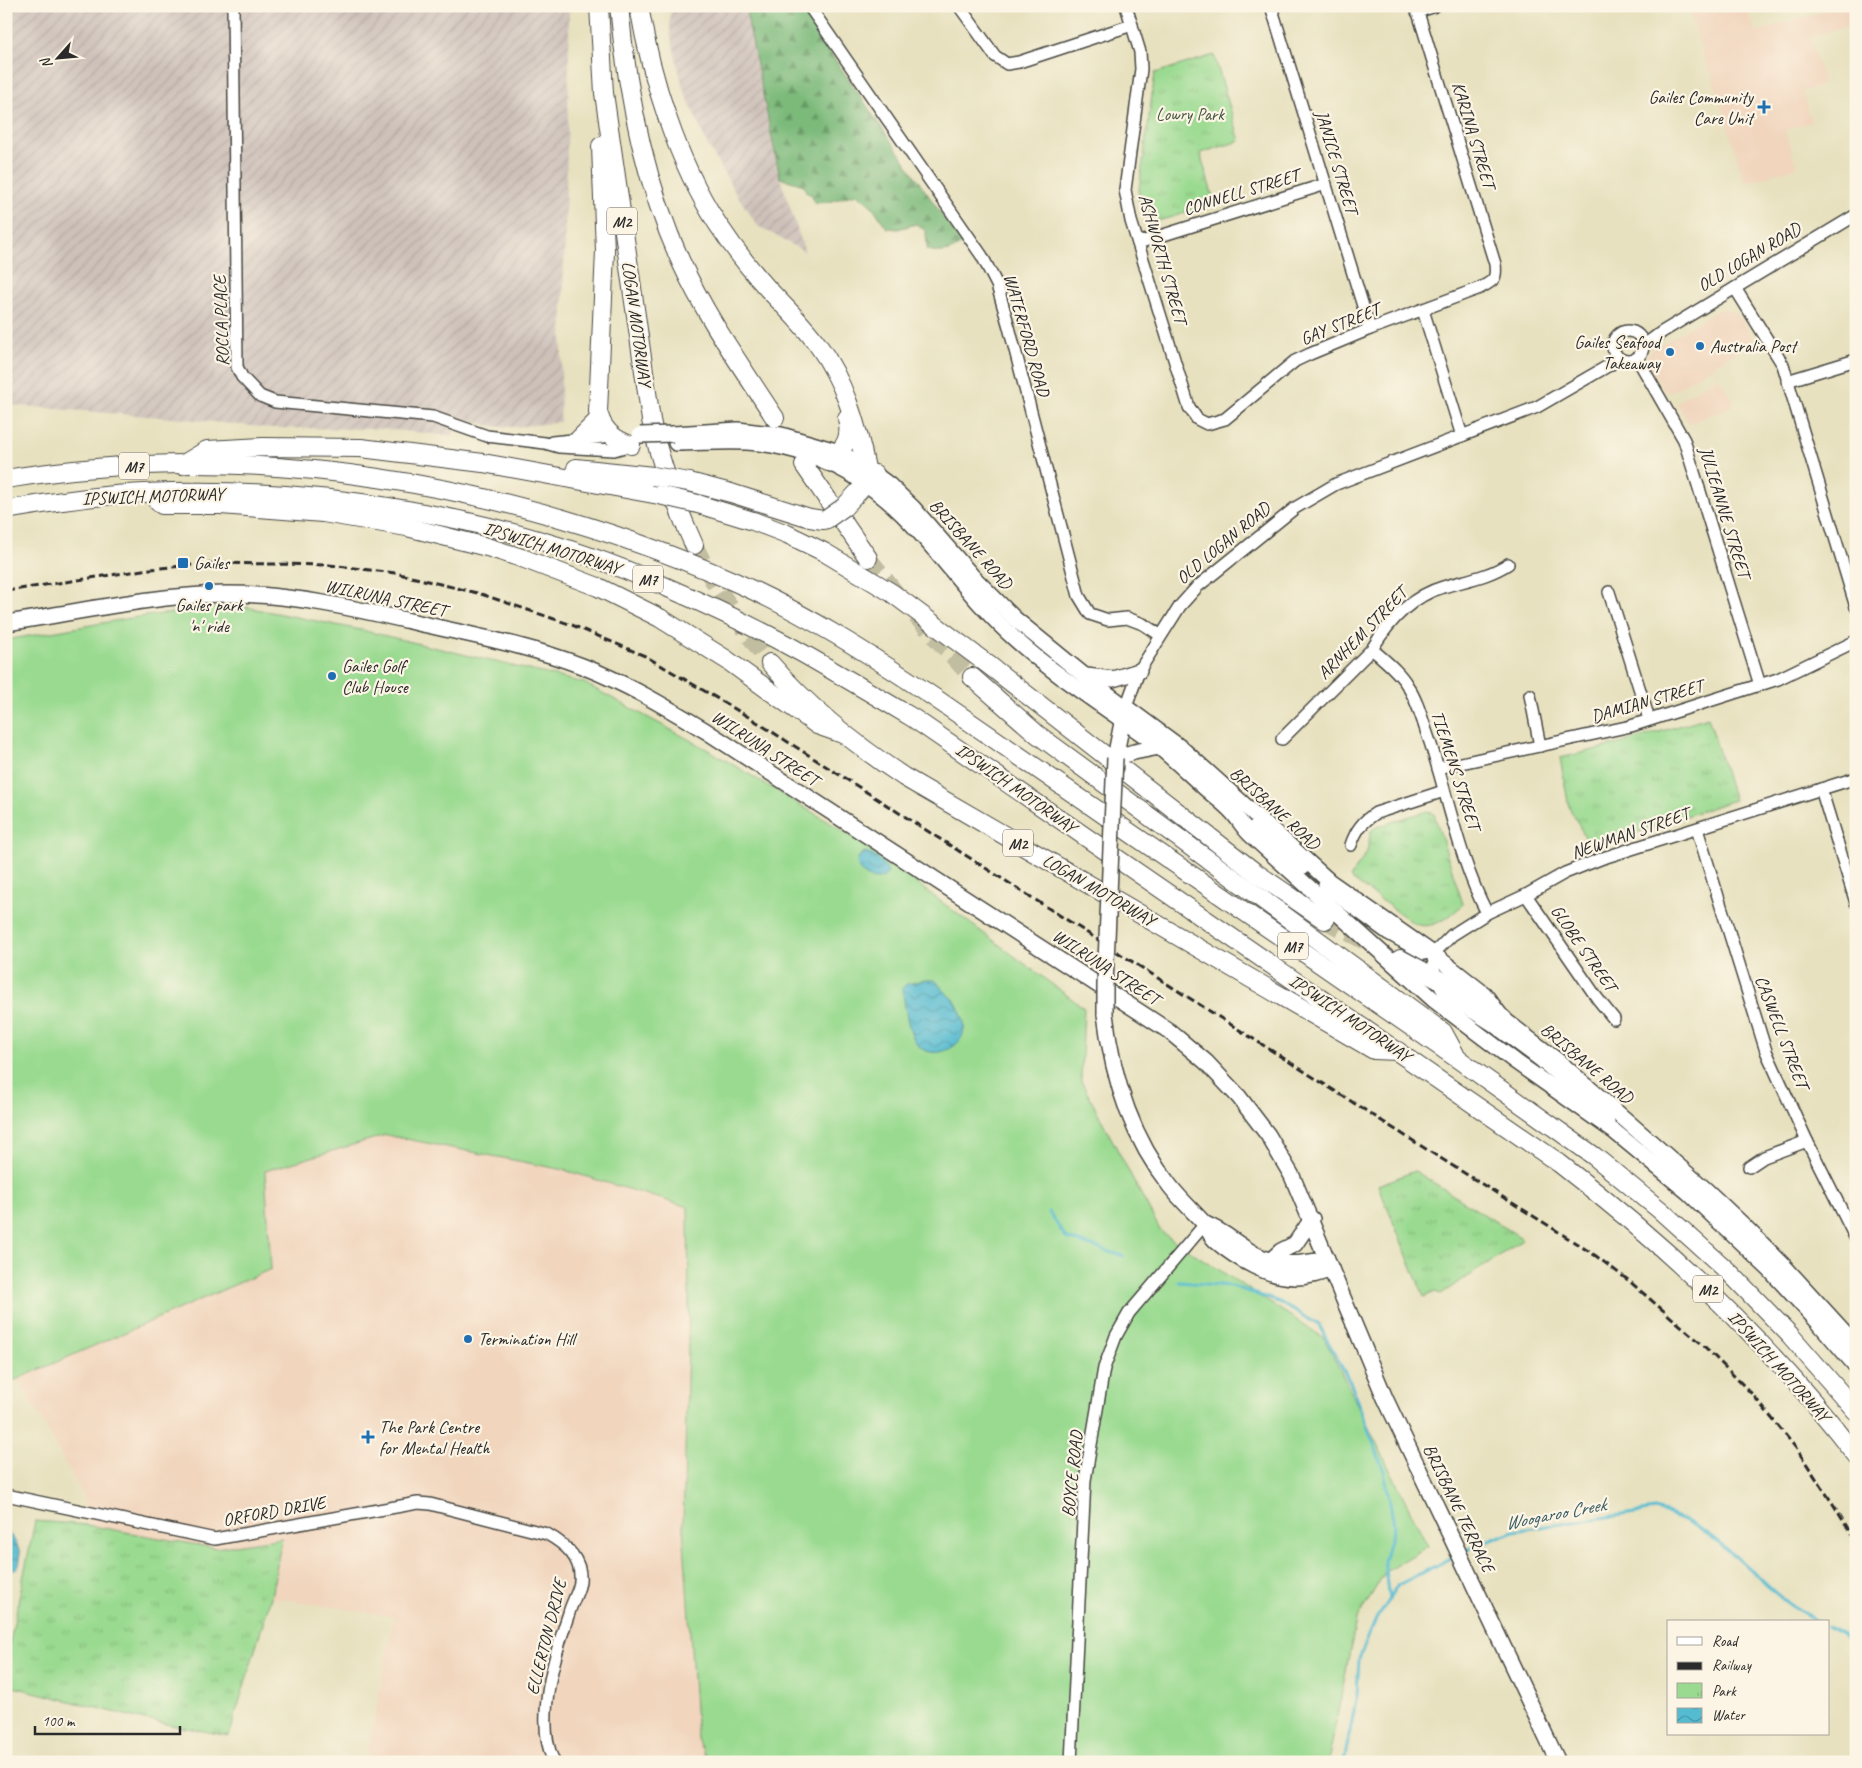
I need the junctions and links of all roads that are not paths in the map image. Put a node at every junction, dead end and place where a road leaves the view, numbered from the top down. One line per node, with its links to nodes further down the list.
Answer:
1 (233, 6): 37 (street, ROCLA PLACE)
2 (599, 6): 12 (highway, LOGAN MOTORWAY / M2)
3 (619, 6): 31 (highway, M2)
4 (639, 6): 29 (highway)
5 (809, 6): 52 (street, WATERFORD ROAD)
6 (959, 6): 11 (street)
7 (1126, 6): 11 (street, ASHWORTH STREET)
8 (1270, 6): 13 (street, JANICE STREET)
9 (1435, 6): 10 (street)
10 (1417, 9): 16 (street, KARINA STREET)
11 (1132, 25): 15 (street, ASHWORTH STREET)
12 (604, 93): 30 (highway); 46 (highway, LOGAN MOTORWAY / M2)
13 (1326, 184): 15 (street, CONNELL STREET); 19 (street, JANICE STREET)
14 (1856, 214): 17 (street, OLD LOGAN ROAD)
15 (1138, 243): 32 (street, ASHWORTH STREET)
16 (1496, 274): 18 (street, GAY STREET)
17 (1735, 288): 20 (street, OLD LOGAN ROAD); 28 (street)
18 (1423, 310): 19 (street, GAY STREET); 34 (street)
19 (1370, 328): 32 (street, GAY STREET)
20 (1662, 332): 21 (street, OLD LOGAN ROAD); 22 (street, OLD LOGAN ROAD)
21 (1636, 334): 22 (street); 23 (street)
22 (1643, 346): 24 (street)
23 (1613, 349): 25 (street); 27 (street, OLD LOGAN ROAD)
24 (1637, 358): 25 (street); 59 (street, JULIEANNE STREET)
25 (1620, 359): 27 (street, OLD LOGAN ROAD)
26 (1856, 360): 28 (street)
27 (1594, 374): 34 (street, OLD LOGAN ROAD)
28 (1787, 381): 50 (street)
29 (848, 403): 38 (highway); 42 (highway)
30 (600, 418): 33 (highway); 35 (highway)
31 (775, 418)
32 (1206, 424)
33 (612, 436): 35 (street, ROCLA PLACE); 36 (highway)
34 (1462, 436): 52 (street, OLD LOGAN ROAD)
35 (579, 439): 37 (street, ROCLA PLACE)
36 (638, 441): 37 (street, ROCLA PLACE); 38 (main road, BRISBANE ROAD)
37 (545, 443)
38 (833, 457): 42 (main road, BRISBANE ROAD)
39 (182, 465): 41 (highway); 43 (highway, IPSWICH MOTORWAY / M7); 85 (highway, IPSWICH MOTORWAY / M7)
40 (804, 465): 47 (highway)
41 (539, 472): 42 (highway, bridge); 78 (highway, bridge)
42 (869, 475): 57 (main road, BRISBANE ROAD); 61 (main road, BRISBANE ROAD)
43 (6, 479)
44 (144, 493): 45 (highway, IPSWICH MOTORWAY / M7); 63 (highway); 84 (highway, IPSWICH MOTORWAY / M7)
45 (6, 510)
46 (694, 546)
47 (868, 558)
48 (1508, 564): 54 (street, ARNHEM STREET)
49 (1609, 592): 62 (street)
50 (1856, 607)
51 (6, 623): 89 (main road, WILRUNA STREET)
52 (1160, 635): 56 (street, OLD LOGAN ROAD)
53 (1856, 640): 59 (street, DAMIAN STREET)
54 (1372, 649): 64 (street, ARNHEM STREET); 68 (street, TIEMENS STREET)
55 (770, 663): 63 (highway, LOGAN MOTORWAY / M2)
56 (1139, 671): 57 (main road); 61 (street, OLD LOGAN ROAD)
57 (1086, 676): 61 (main road, BRISBANE ROAD)
58 (972, 677): 85 (highway, M2)
59 (1760, 685): 62 (street, DAMIAN STREET)
60 (1530, 695): 65 (street)
61 (1124, 714): 66 (main road, BRISBANE ROAD); 67 (main road, OLD LOGAN ROAD); 79 (main road, BRISBANE ROAD)
62 (1649, 719): 65 (street, DAMIAN STREET)
63 (843, 734): 84 (highway, LOGAN MOTORWAY / M2)
64 (1282, 738)
65 (1540, 746): 68 (street, DAMIAN STREET)
66 (1159, 747): 67 (main road); 72 (main road, BRISBANE ROAD)
67 (1118, 755): 90 (main road, OLD LOGAN ROAD, bridge)
68 (1438, 768): 71 (street, TIEMENS STREET)
69 (1856, 778): 70 (street, NEWMAN STREET)
70 (1821, 789): 73 (street, NEWMAN STREET); 76 (street)
71 (1444, 791): 74 (street); 77 (street, TIEMENS STREET)
72 (1233, 813): 79 (street); 86 (main road, BRISBANE ROAD)
73 (1696, 829): 75 (street, NEWMAN STREET); 87 (street, CASWELL STREET)
74 (1351, 845)
75 (1526, 895): 77 (street, NEWMAN STREET); 83 (street, GLOBE STREET)
76 (1856, 903)
77 (1487, 913): 79 (street, NEWMAN STREET)
78 (1325, 920)
79 (1433, 954): 81 (street); 82 (main road, BRISBANE ROAD)
80 (1400, 959): 81 (highway)
81 (1434, 977): 82 (highway); 86 (street)
82 (1503, 1019): 94 (main road, BRISBANE ROAD)
83 (1614, 1019)
84 (1398, 1051): 97 (highway, IPSWICH MOTORWAY / M2)
85 (1458, 1059): 96 (highway, IPSWICH MOTORWAY / M2)
86 (1615, 1132): 95 (main road, BRISBANE ROAD)
87 (1807, 1141): 88 (street); 91 (street, CASWELL STREET)
88 (1749, 1167)
89 (1312, 1219): 92 (main road); 93 (main road, WILRUNA STREET)
90 (1205, 1224): 92 (main road, OLD LOGAN ROAD); 93 (main road, OLD LOGAN ROAD); 101 (street, BOYCE ROAD)
91 (1856, 1239)
92 (1270, 1261): 93 (main road, OLD LOGAN ROAD)
93 (1329, 1264): 102 (main road, BRISBANE TERRACE)
94 (1856, 1346)
95 (1856, 1366)
96 (1856, 1412)
97 (1856, 1455)
98 (6, 1495): 99 (street, ORFORD DRIVE)
99 (430, 1504): 100 (street, ELLERTON DRIVE)
100 (554, 1762)
101 (1072, 1762)
102 (1558, 1762)

